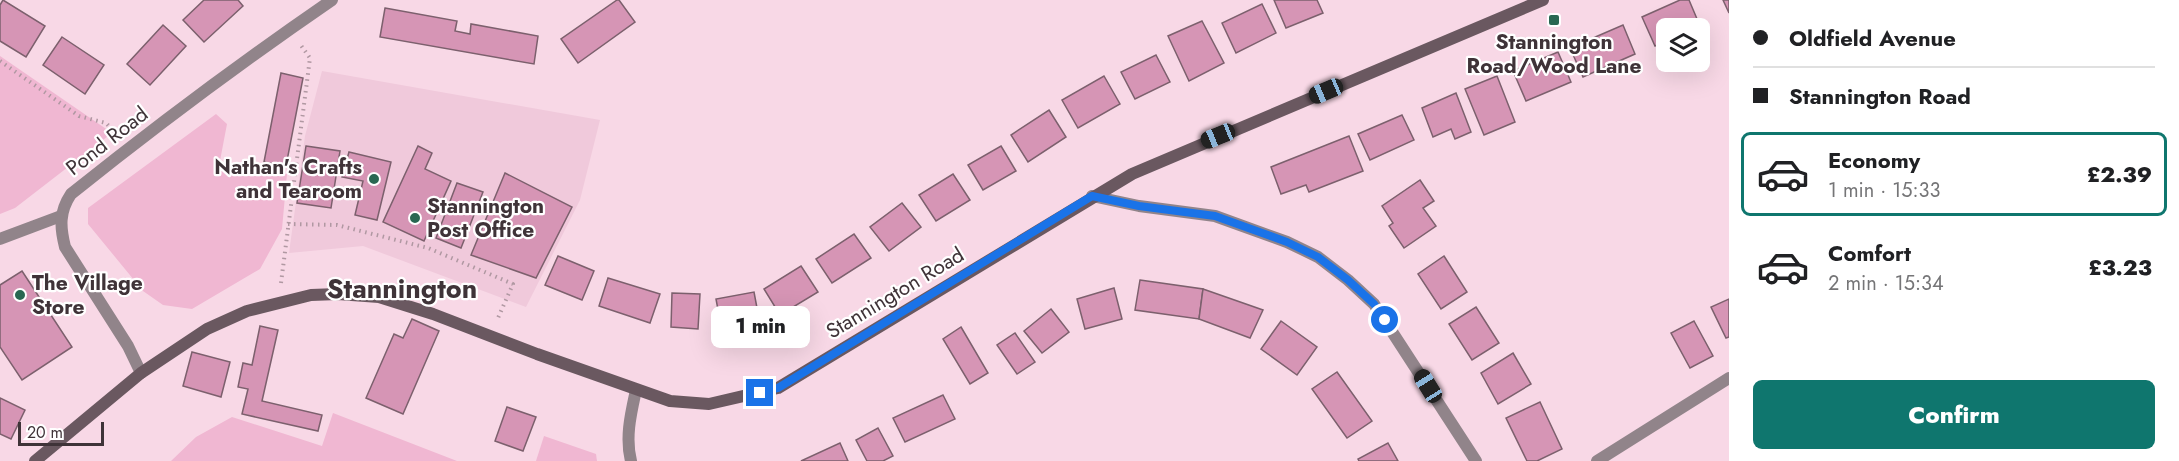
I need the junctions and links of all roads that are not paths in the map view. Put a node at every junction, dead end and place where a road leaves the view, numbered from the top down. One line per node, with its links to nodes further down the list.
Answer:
1 (332, 0): 4 (street, Pond Road)
2 (1543, 0): 3 (main road, Stannington Road)
3 (1092, 196): 8 (main road, Stannington Road); 11 (street)
4 (61, 216): 5 (street); 6 (street)
5 (0, 239)
6 (141, 373): 8 (main road, Stannington Road); 9 (main road, Stannington Road)
7 (1729, 378): 12 (street)
8 (636, 390): 10 (street)
9 (35, 461)
10 (631, 461)
11 (1476, 461)
12 (1597, 461)

